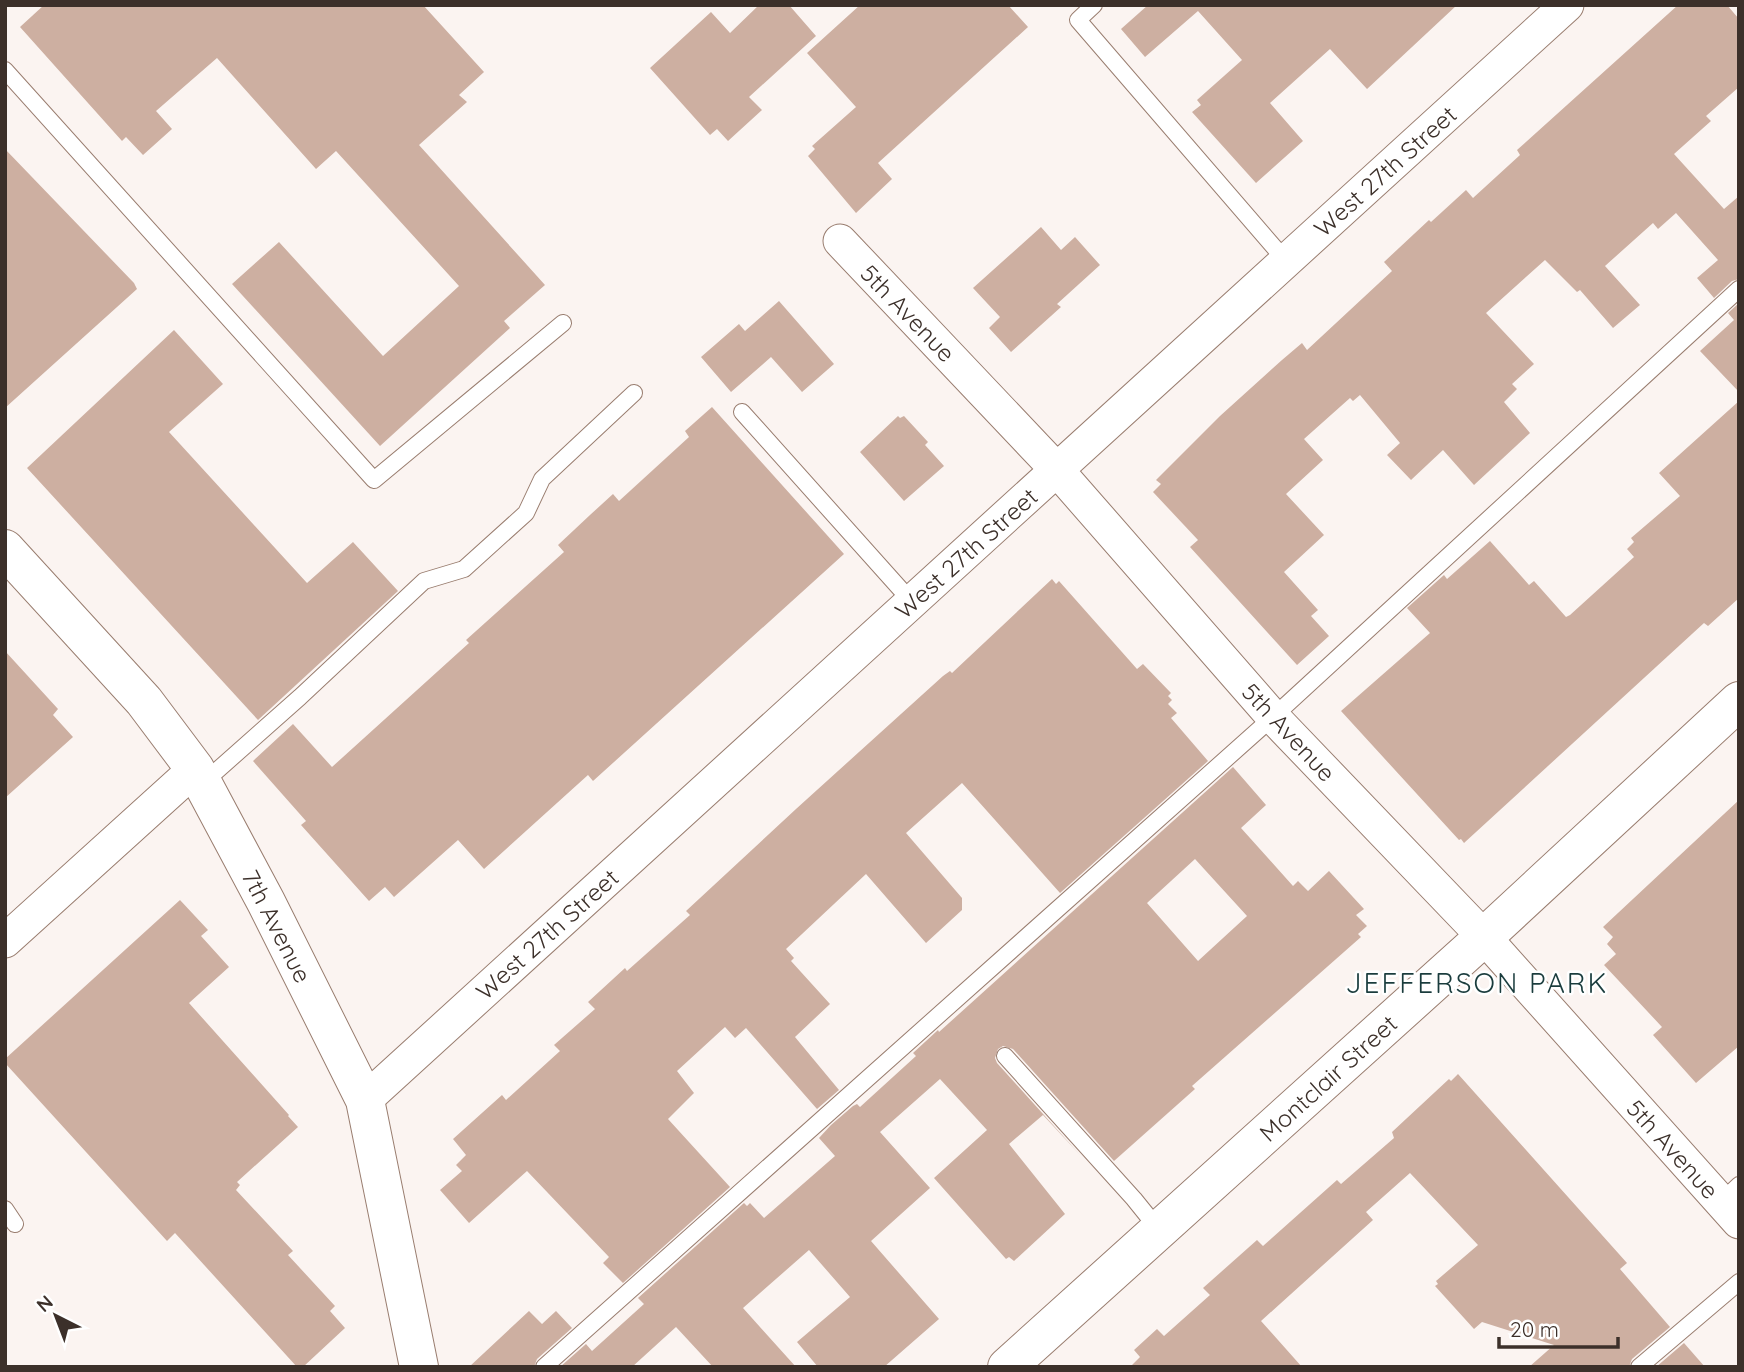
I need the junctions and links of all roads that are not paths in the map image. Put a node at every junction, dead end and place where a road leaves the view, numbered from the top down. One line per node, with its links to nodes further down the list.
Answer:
1 (1094, 5): 5 (lane)
2 (1567, 5): 5 (street, West 27th Street)
3 (5, 70): 7 (lane)
4 (840, 242): 10 (street, 5th Avenue)
5 (1286, 261): 10 (street, West 27th Street)
6 (1739, 289): 14 (lane)
7 (563, 323)
8 (634, 393): 15 (lane)
9 (742, 412): 12 (lane)
10 (1057, 470): 12 (street, West 27th Street); 14 (street, 5th Avenue)
11 (5, 549): 15 (street, 7th Avenue)
12 (912, 602): 19 (street, West 27th Street)
13 (1739, 701): 16 (street, Montclair Street)
14 (1273, 717): 16 (street, 5th Avenue); 26 (lane)
15 (199, 776): 17 (street); 19 (street, 7th Avenue)
16 (1484, 937): 20 (street, 5th Avenue); 23 (street, Montclair Street)
17 (5, 941)
18 (1005, 1056): 23 (lane)
19 (365, 1100): 25 (street, 7th Avenue)
20 (1733, 1203)
21 (5, 1209): 22 (lane)
22 (15, 1224)
23 (1159, 1230): 27 (street, Montclair Street)
24 (1739, 1282): 28 (lane)
25 (419, 1367)
26 (544, 1367)
27 (1007, 1367)
28 (1639, 1367)

